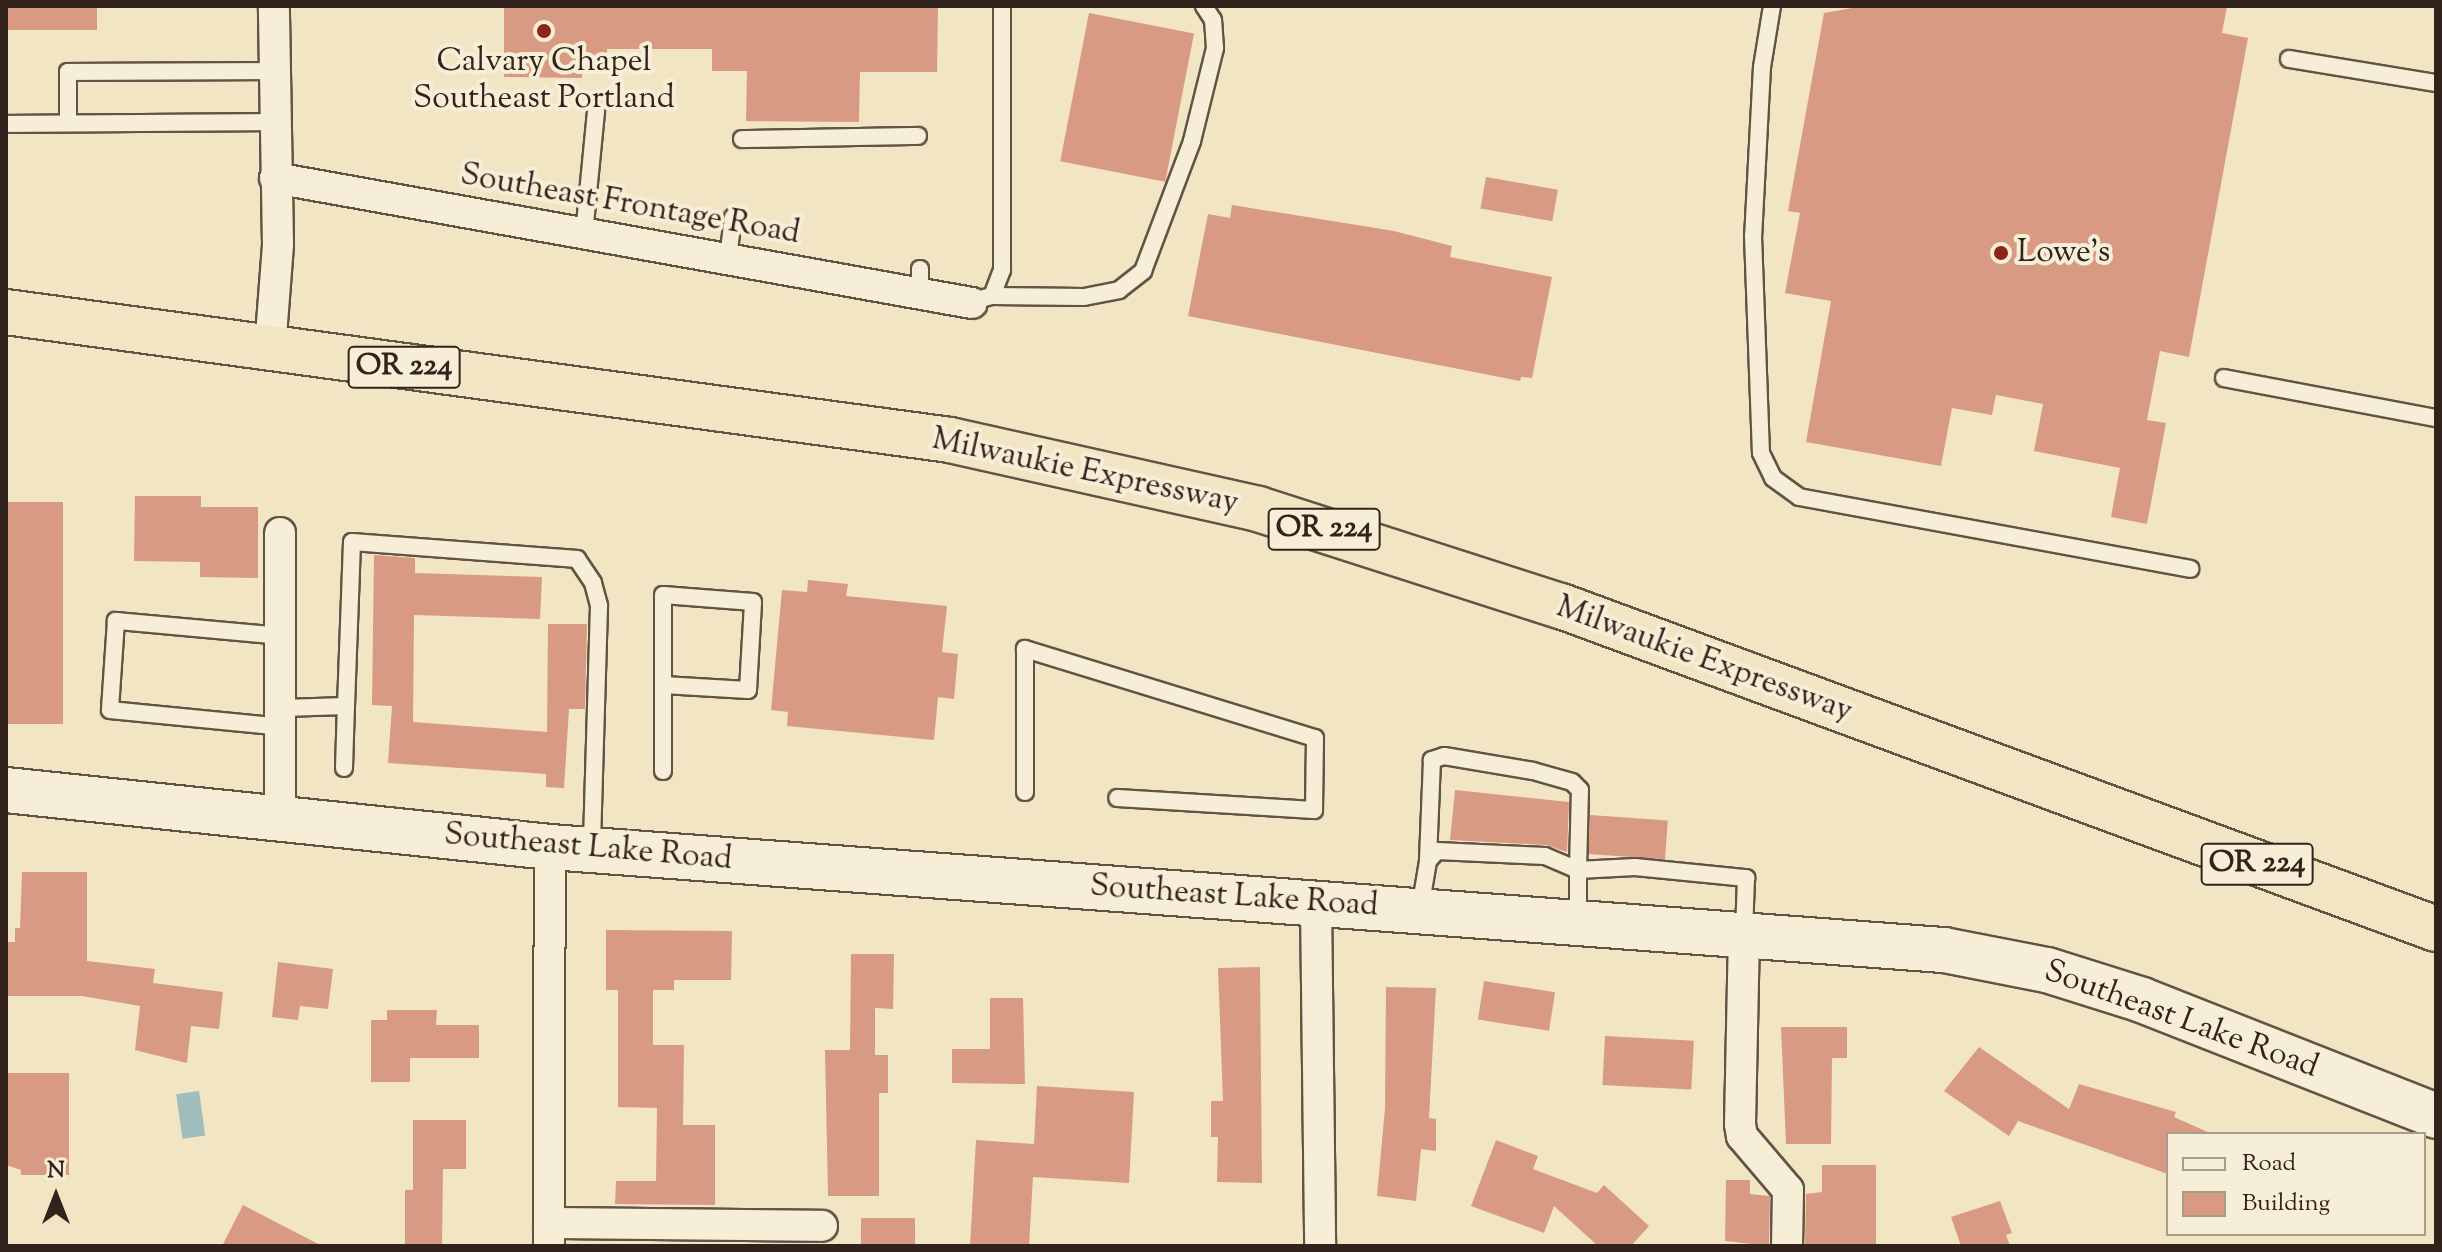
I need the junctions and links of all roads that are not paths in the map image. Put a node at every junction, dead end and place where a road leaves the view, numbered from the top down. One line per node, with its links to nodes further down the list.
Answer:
1 (274, 6): 6 (street)
2 (1002, 6): 18 (lane)
3 (1204, 6): 18 (lane)
4 (1772, 6): 24 (lane)
5 (2289, 59): 7 (lane)
6 (274, 71): 9 (street); 10 (lane)
7 (2436, 83)
8 (596, 111): 16 (lane)
9 (274, 122): 10 (lane); 14 (street)
10 (68, 123): 11 (lane)
11 (6, 124)
12 (918, 136): 13 (lane)
13 (742, 139)
14 (275, 178): 16 (street, Southeast Frontage Road); 20 (street)
15 (733, 217): 17 (lane)
16 (584, 234): 17 (street, Southeast Frontage Road)
17 (728, 259): 18 (street, Southeast Frontage Road)
18 (982, 300)
19 (6, 312): 20 (highway, Milwaukie Expressway / OR 224)
20 (270, 349): 41 (highway, Milwaukie Expressway / OR 224)
21 (2224, 378): 22 (lane)
22 (2436, 418)
23 (280, 533): 25 (street)
24 (2190, 569)
25 (282, 636): 28 (street); 28 (lane)
26 (663, 685): 26 (lane); 30 (lane)
27 (346, 706): 28 (lane); 29 (lane); 35 (lane)
28 (283, 717): 34 (street)
29 (344, 768)
30 (663, 771)
31 (6, 790): 34 (street, Southeast Lake Road)
32 (1025, 792): 33 (lane)
33 (1117, 798)
34 (280, 819): 35 (street, Southeast Lake Road)
35 (571, 848): 38 (street, Southeast Lake Road); 45 (street)
36 (1433, 856): 37 (lane); 37 (lane); 39 (lane)
37 (1578, 870): 40 (lane); 42 (lane)
38 (1316, 904): 39 (street, Southeast Lake Road); 46 (street)
39 (1419, 911): 40 (street, Southeast Lake Road)
40 (1578, 922): 42 (street, Southeast Lake Road)
41 (2436, 929)
42 (1744, 933): 43 (street, Southeast Lake Road); 47 (street)
43 (2436, 1116)
44 (822, 1226): 45 (street)
45 (549, 1235)
46 (1320, 1246)
47 (1787, 1246)

